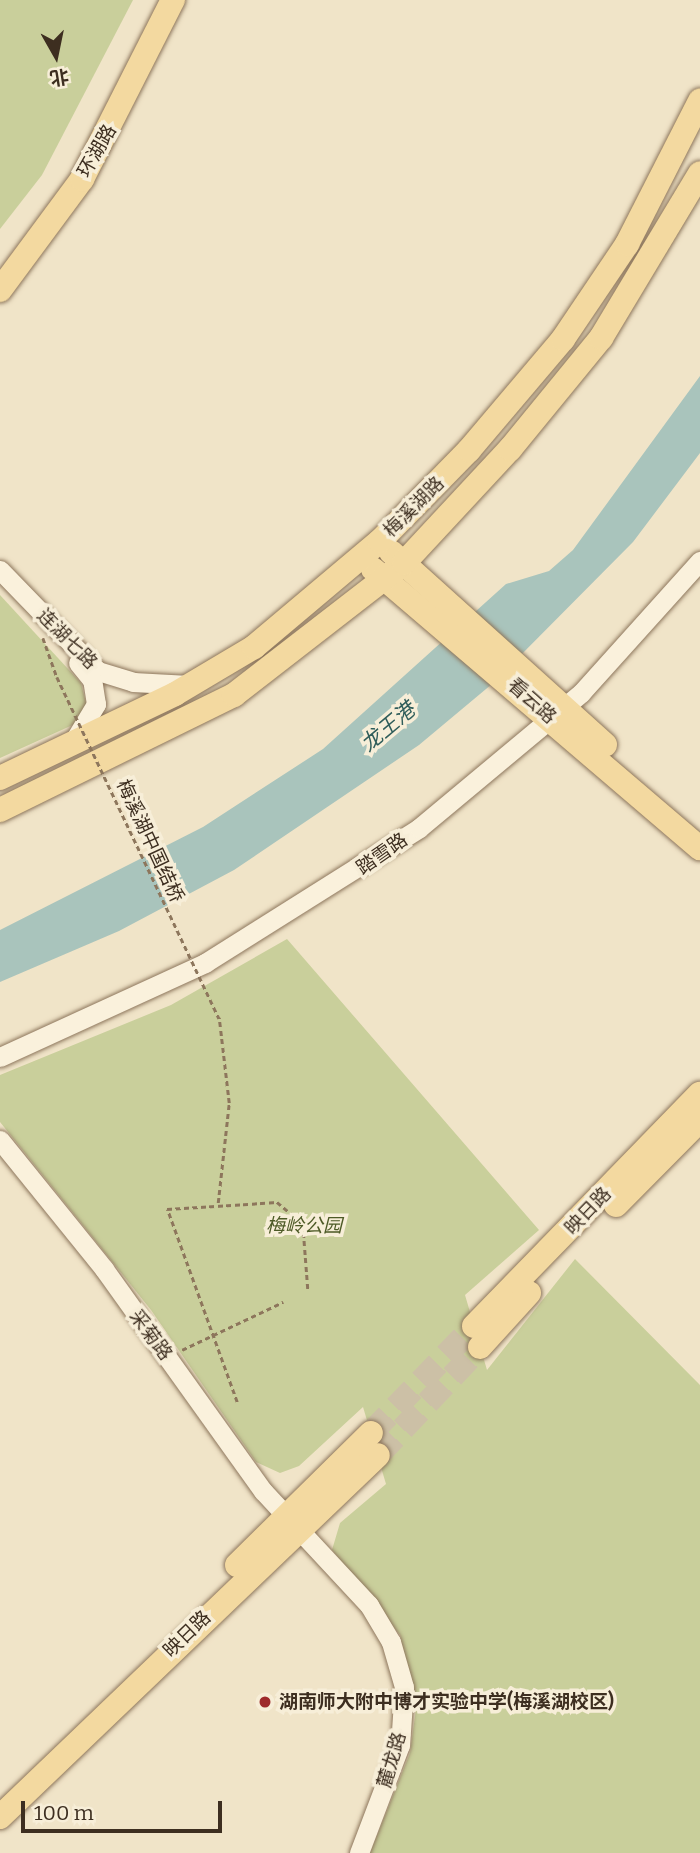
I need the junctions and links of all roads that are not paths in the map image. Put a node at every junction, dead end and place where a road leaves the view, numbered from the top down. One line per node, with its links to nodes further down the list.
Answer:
1 (159, 0): 5 (main road, 环湖路)
2 (173, 0): 6 (main road, 环湖路)
3 (700, 102): 7 (main road, 梅溪湖路)
4 (700, 173): 11 (main road, 梅溪湖路)
5 (0, 269)
6 (0, 290)
7 (380, 541): 8 (main road, 梅溪湖路); 11 (main road)
8 (360, 558): 11 (main road); 14 (main road, 梅溪湖路)
9 (700, 561): 15 (street, 踏雪路)
10 (0, 570): 14 (street, 连湖七路)
11 (394, 571): 15 (main road); 18 (main road, 梅溪湖路)
12 (700, 572): 15 (street, 踏雪路)
13 (0, 580): 16 (street, 连湖七路)
14 (190, 685): 16 (main road, 梅溪湖路)
15 (556, 710): 19 (main road, 看云路); 20 (main road, 看云路); 21 (street, 踏雪路); 22 (street, 踏雪路)
16 (59, 752): 17 (main road, 梅溪湖路)
17 (0, 779)
18 (0, 810)
19 (700, 830)
20 (700, 848)
21 (0, 1057)
22 (0, 1066)
23 (700, 1094): 24 (main road, 映日路)
24 (700, 1120)
25 (0, 1140): 28 (street, 采菊路)
26 (0, 1150): 28 (street, 采菊路)
27 (374, 1444): 28 (main road, 映日路)
28 (289, 1528): 29 (main road, 映日路); 30 (main road, 映日路); 31 (street, 麓龙路); 32 (street, 麓龙路)
29 (0, 1793)
30 (0, 1817)
31 (352, 1853)
32 (359, 1853)

